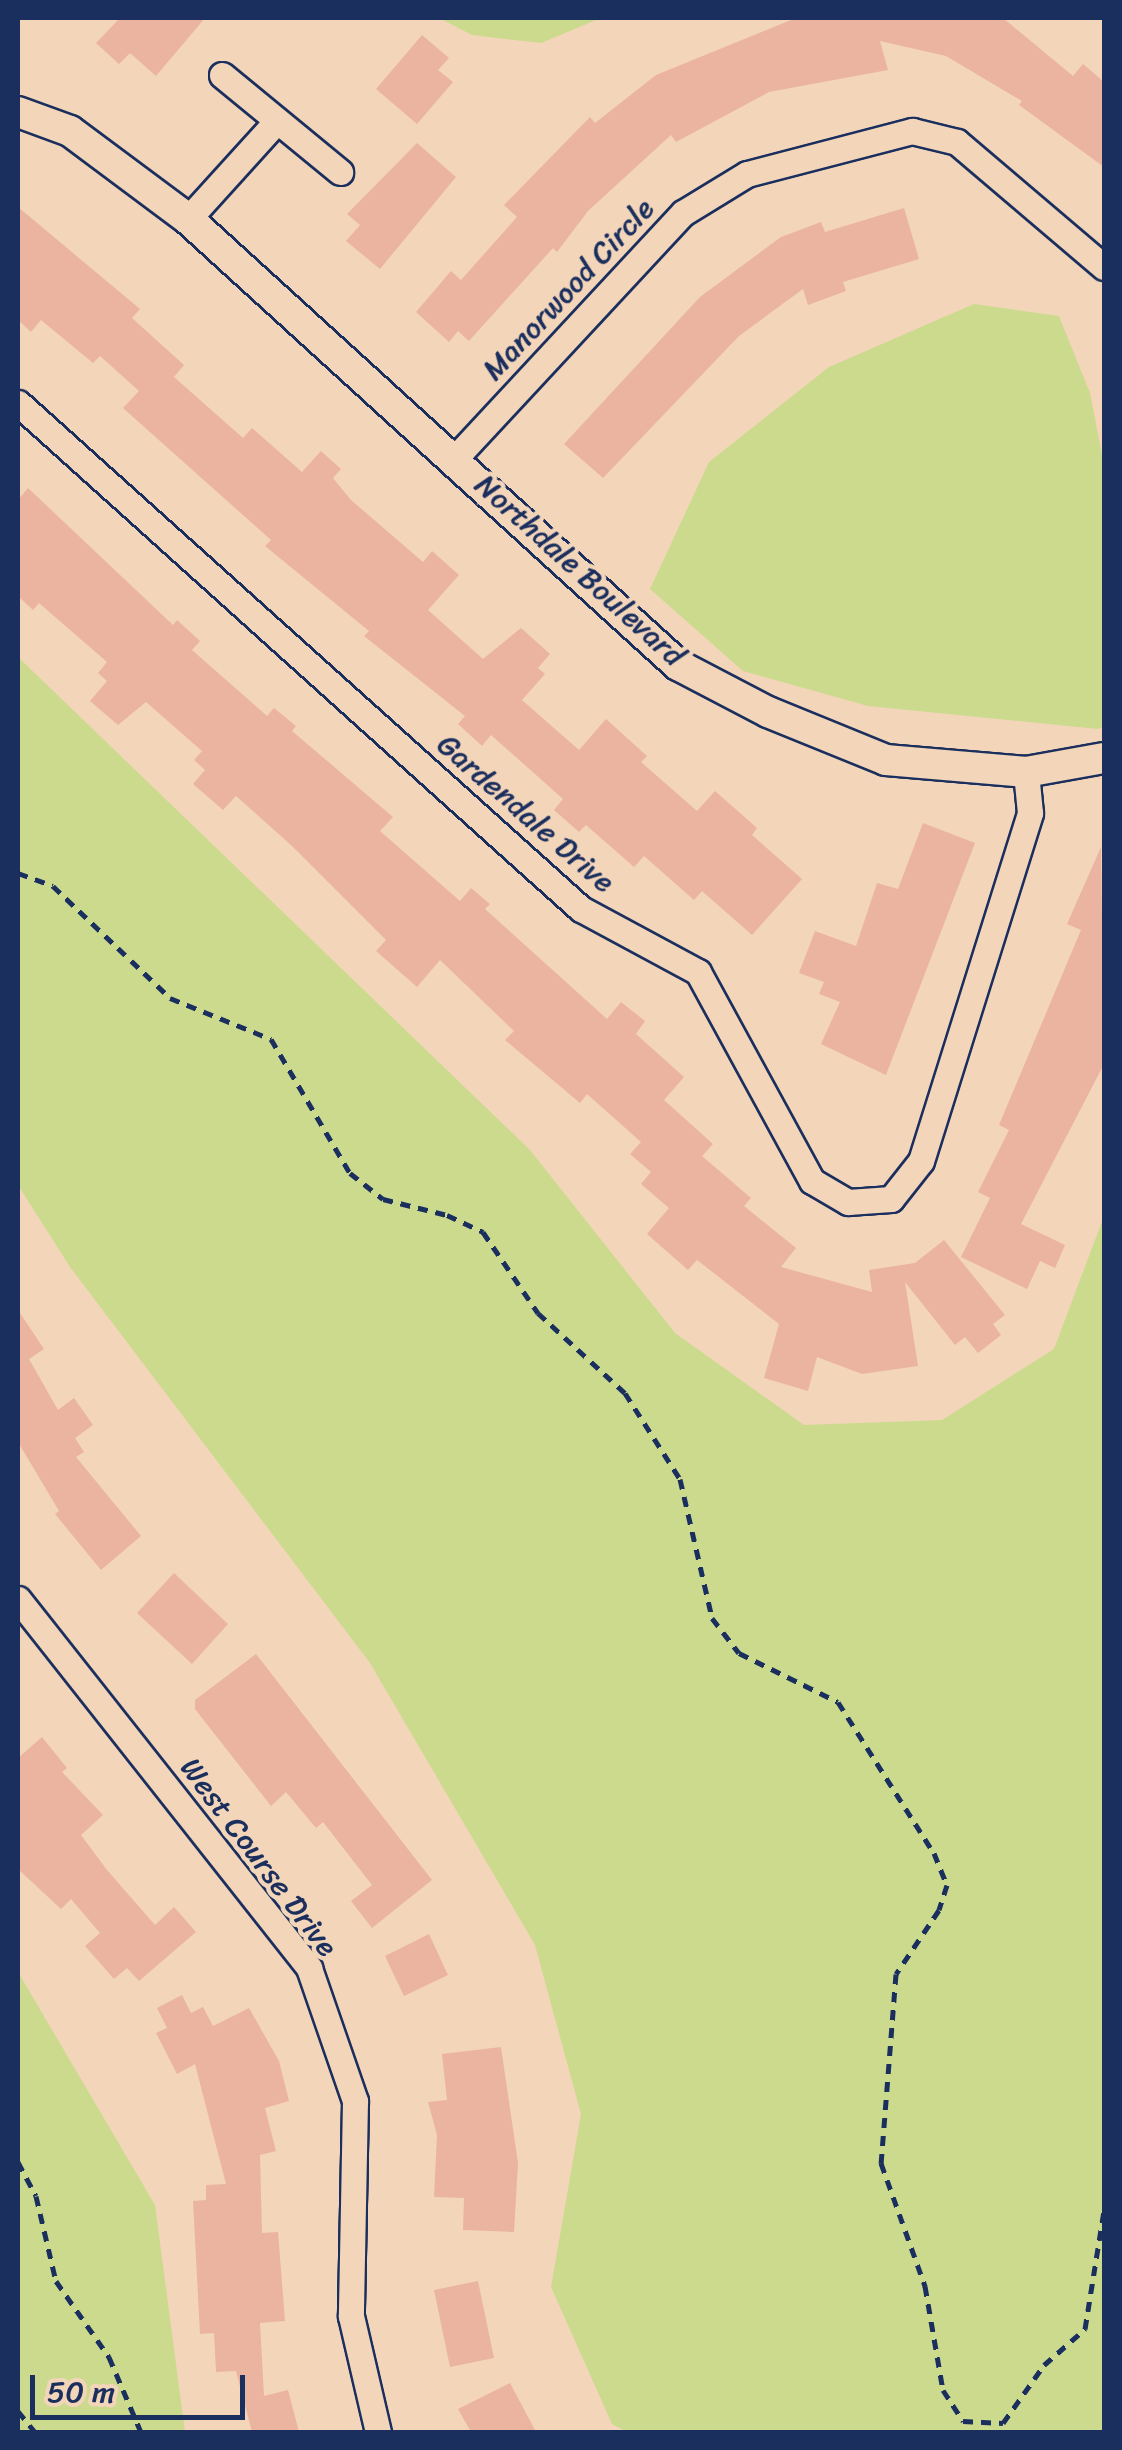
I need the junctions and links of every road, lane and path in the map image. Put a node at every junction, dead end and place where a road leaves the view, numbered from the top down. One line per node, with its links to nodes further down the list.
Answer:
1 (222, 75): 3 (street)
2 (18, 112): 5 (street, Northdale Boulevard)
3 (274, 123): 4 (street); 5 (street)
4 (340, 172)
5 (188, 220): 8 (street, Northdale Boulevard)
6 (1104, 267): 8 (street, Manorwood Circle)
7 (18, 403): 10 (street, Gardendale Drive)
8 (456, 457): 10 (street, Northdale Boulevard)
9 (1104, 758): 10 (street, Northdale Boulevard)
10 (1026, 772)
11 (18, 872): 14 (path)
12 (18, 1598): 18 (street, West Course Drive)
13 (18, 2162): 17 (path)
14 (1104, 2210)
15 (18, 2411): 16 (path)
16 (34, 2432)
17 (141, 2432)
18 (378, 2432)

